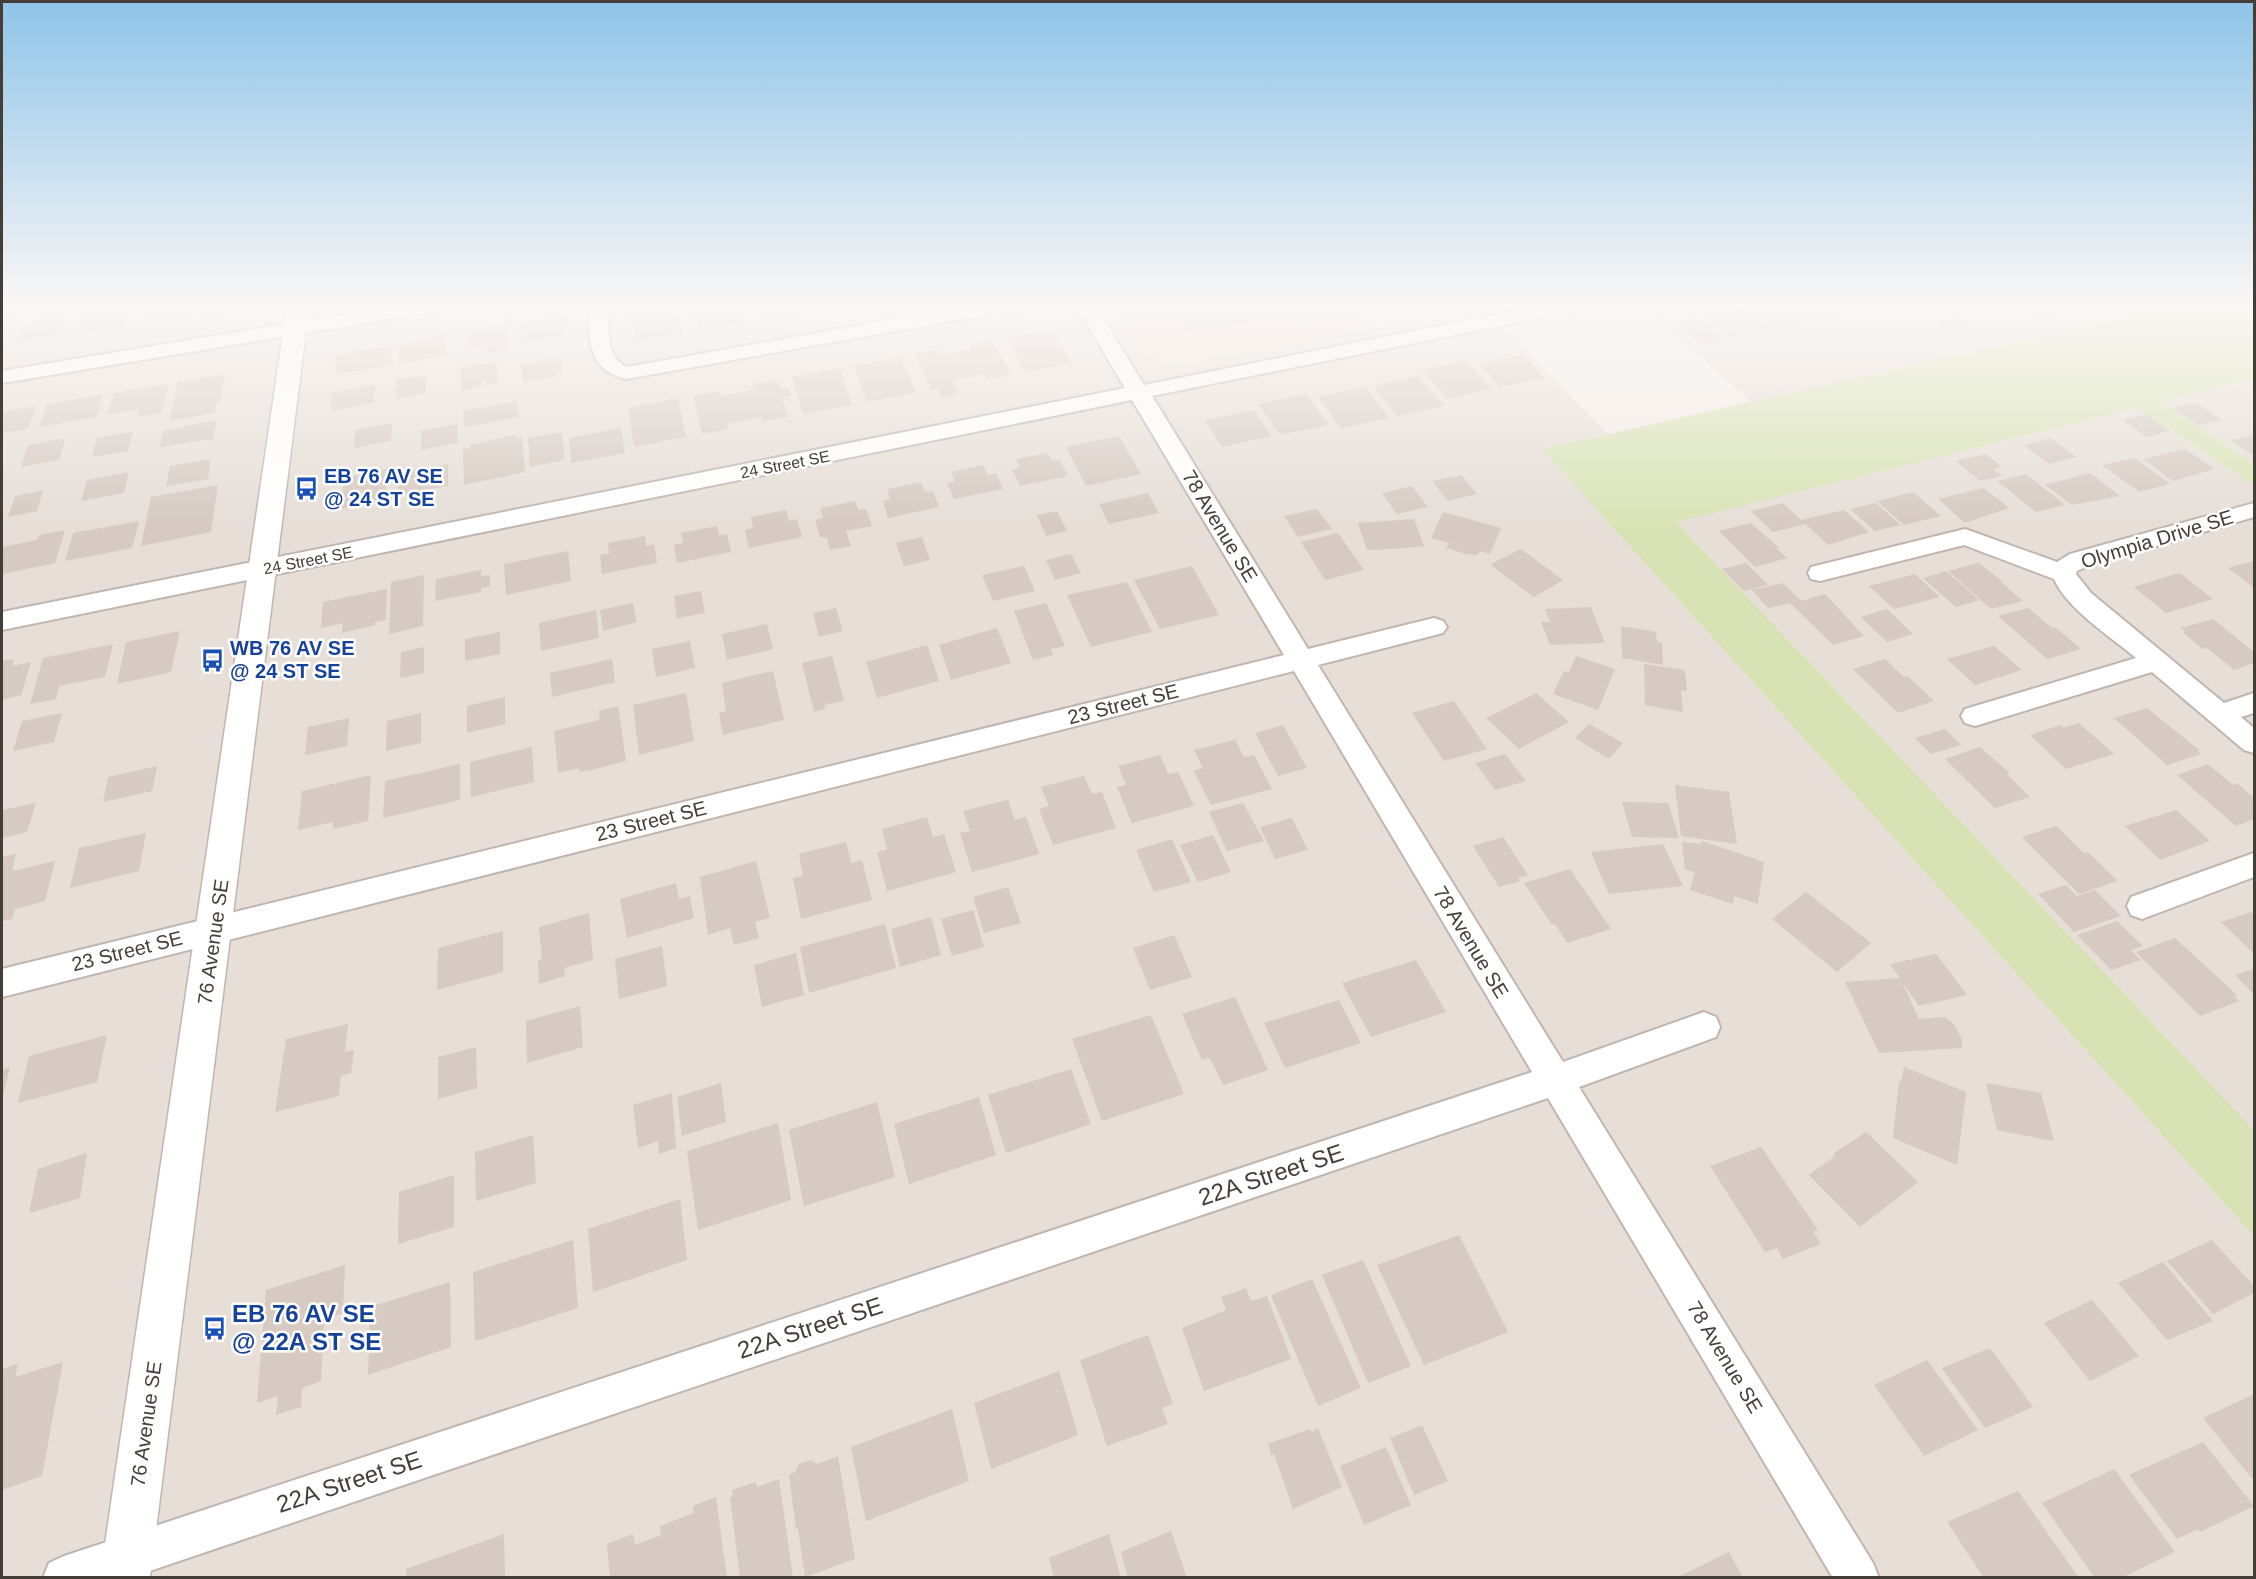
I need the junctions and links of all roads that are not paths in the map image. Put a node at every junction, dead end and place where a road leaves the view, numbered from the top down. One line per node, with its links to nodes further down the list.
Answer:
1 (289, 380): 6 (street, 76 Avenue SE)
2 (1131, 380): 4 (street, 78 Avenue SE)
3 (1200, 380): 4 (street, 24 Street SE)
4 (1139, 392): 6 (street, 24 Street SE); 11 (street, 78 Avenue SE)
5 (2254, 510): 8 (street, Olympia Drive SE)
6 (262, 569): 9 (street, 24 Street SE); 19 (street, 76 Avenue SE)
7 (1820, 573): 8 (street, Olympia Drive SE)
8 (2064, 574): 12 (street, Olympia Drive SE)
9 (2, 621)
10 (1434, 627): 11 (street, 23 Street SE)
11 (1301, 660): 19 (street, 23 Street SE); 22 (street, 78 Avenue SE)
12 (2155, 662): 14 (street, Olympia Drive SE); 15 (street)
13 (2254, 703): 14 (street)
14 (2219, 714): 16 (street, Olympia Drive SE)
15 (1975, 716)
16 (2254, 743)
17 (2254, 865): 18 (street)
18 (2142, 906)
19 (215, 928): 20 (street, 23 Street SE); 23 (street, 76 Avenue SE)
20 (2, 983)
21 (1704, 1027): 22 (street, 22A Street SE)
22 (1555, 1080): 23 (street, 22A Street SE); 25 (street, 78 Avenue SE)
23 (126, 1566): 24 (street, 22A Street SE)
24 (64, 1578)
25 (1858, 1578)

